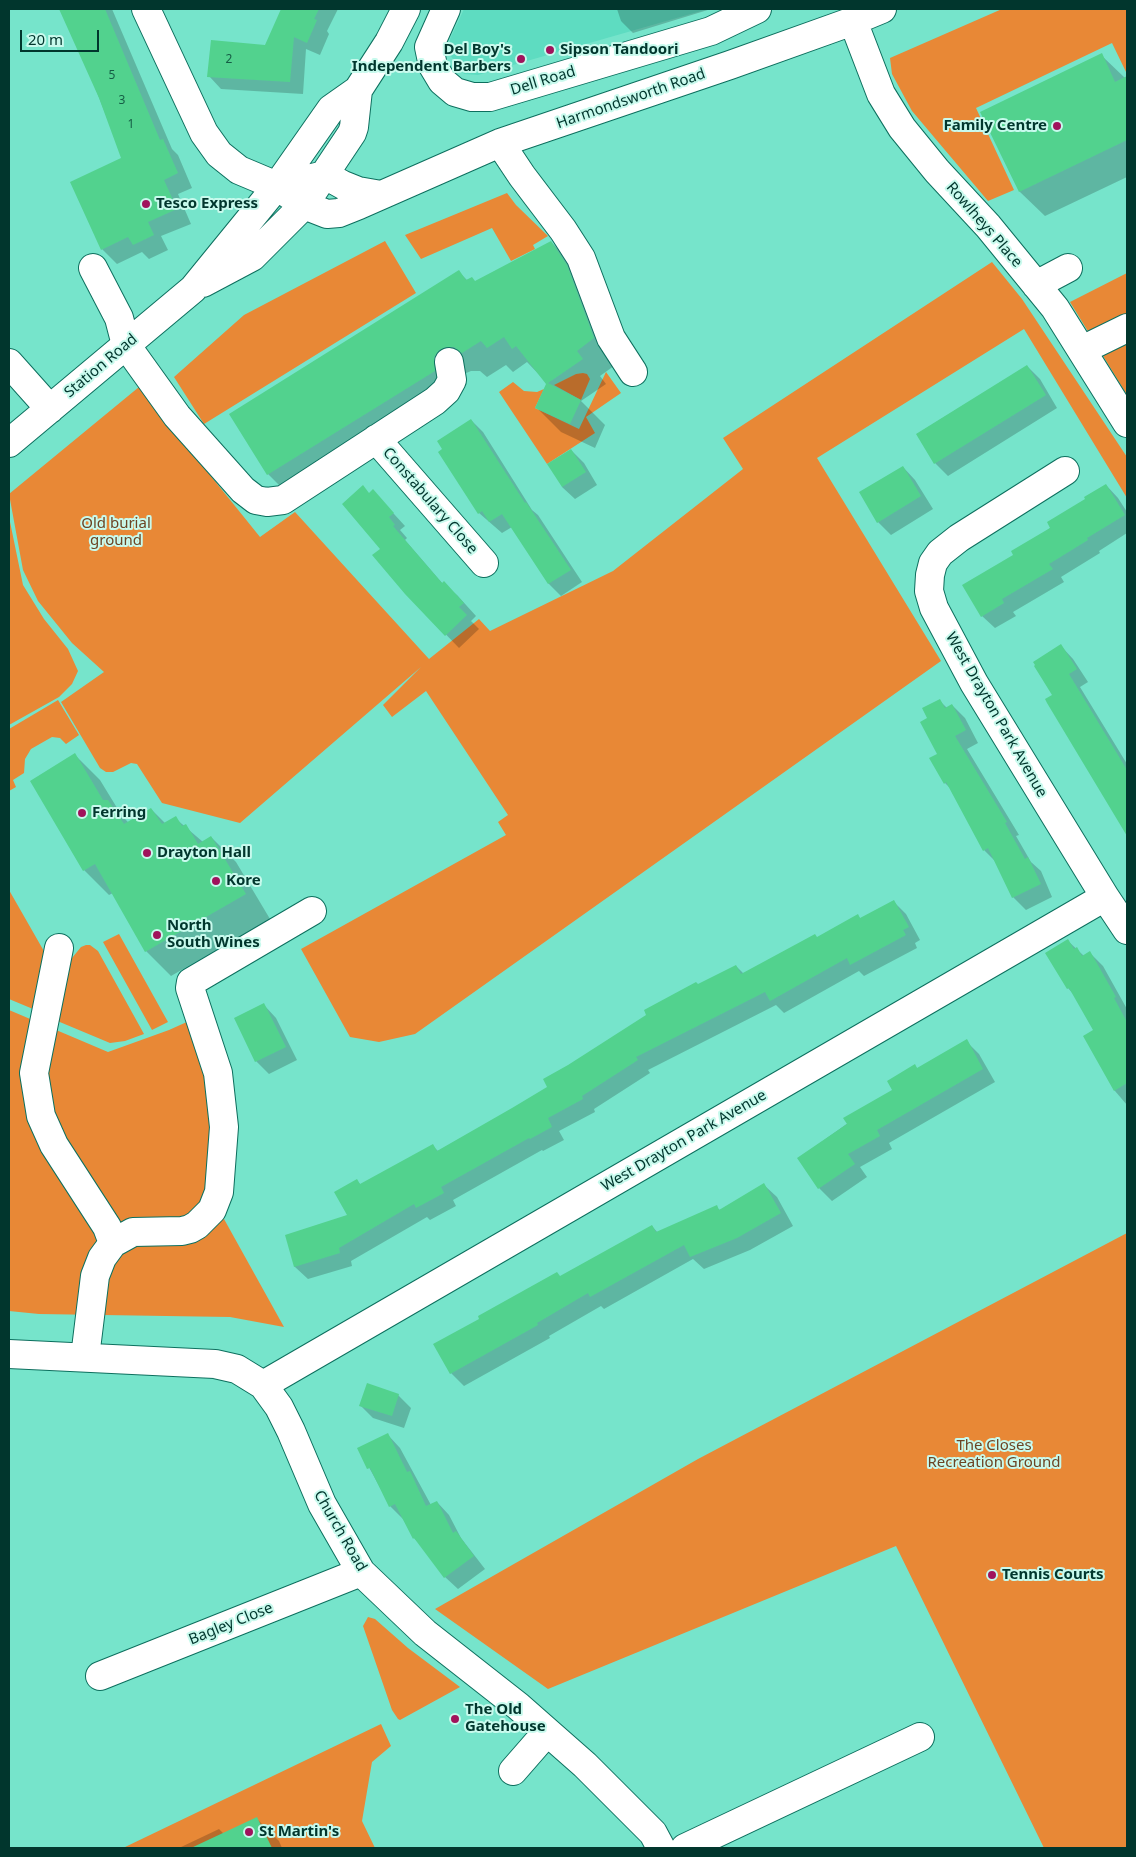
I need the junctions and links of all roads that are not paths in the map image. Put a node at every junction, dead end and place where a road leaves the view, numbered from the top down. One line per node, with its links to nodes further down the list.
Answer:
1 (406, 9): 9 (street)
2 (446, 9): 7 (street, Dell Road)
3 (757, 9): 7 (street, Dell Road)
4 (882, 9): 6 (street, Harmondsworth Road)
5 (153, 13): 12 (street, Harmondsworth Road)
6 (853, 21): 8 (street, Harmondsworth Road); 17 (street, Rowlheys Place)
7 (711, 31): 8 (street)
8 (730, 65): 10 (street, Harmondsworth Road)
9 (358, 90): 11 (street, Station Road); 12 (street, Station Road)
10 (500, 143): 13 (street, Harmondsworth Road); 24 (street)
11 (324, 175): 12 (street); 13 (street); 14 (street, Station Road)
12 (277, 186): 14 (street, Harmondsworth Road); 18 (street, Station Road)
13 (381, 195): 14 (street, Harmondsworth Road)
14 (304, 205): 18 (street, Station Road)
15 (93, 268): 20 (street)
16 (1068, 268): 17 (street)
17 (1036, 285): 21 (street, Rowlheys Place)
18 (193, 289): 20 (street, Station Road)
19 (1127, 328): 21 (street)
20 (126, 345): 25 (street, Station Road); 27 (street, Constabulary Close)
21 (1082, 350): 26 (street, Rowlheys Place)
22 (449, 362): 27 (street, Constabulary Close)
23 (9, 363): 25 (street)
24 (634, 372)
25 (50, 409): 28 (street, Station Road)
26 (1127, 423)
27 (376, 440): 30 (street, Constabulary Close)
28 (9, 444)
29 (1065, 471): 31 (street, West Drayton Park Avenue)
30 (484, 563)
31 (1106, 897): 33 (street, West Drayton Park Avenue); 38 (street, West Drayton Park Avenue)
32 (312, 911): 35 (street)
33 (1127, 930)
34 (59, 948): 35 (street)
35 (112, 1243): 37 (street)
36 (9, 1354): 37 (street, Church Road)
37 (85, 1357): 38 (street, Church Road)
38 (263, 1385): 39 (street, Church Road)
39 (361, 1572): 40 (street, Bagley Close); 41 (street, Church Road)
40 (100, 1676)
41 (547, 1732): 43 (street); 44 (street, Church Road)
42 (920, 1738): 45 (street)
43 (513, 1771)
44 (661, 1848)
45 (685, 1848)

